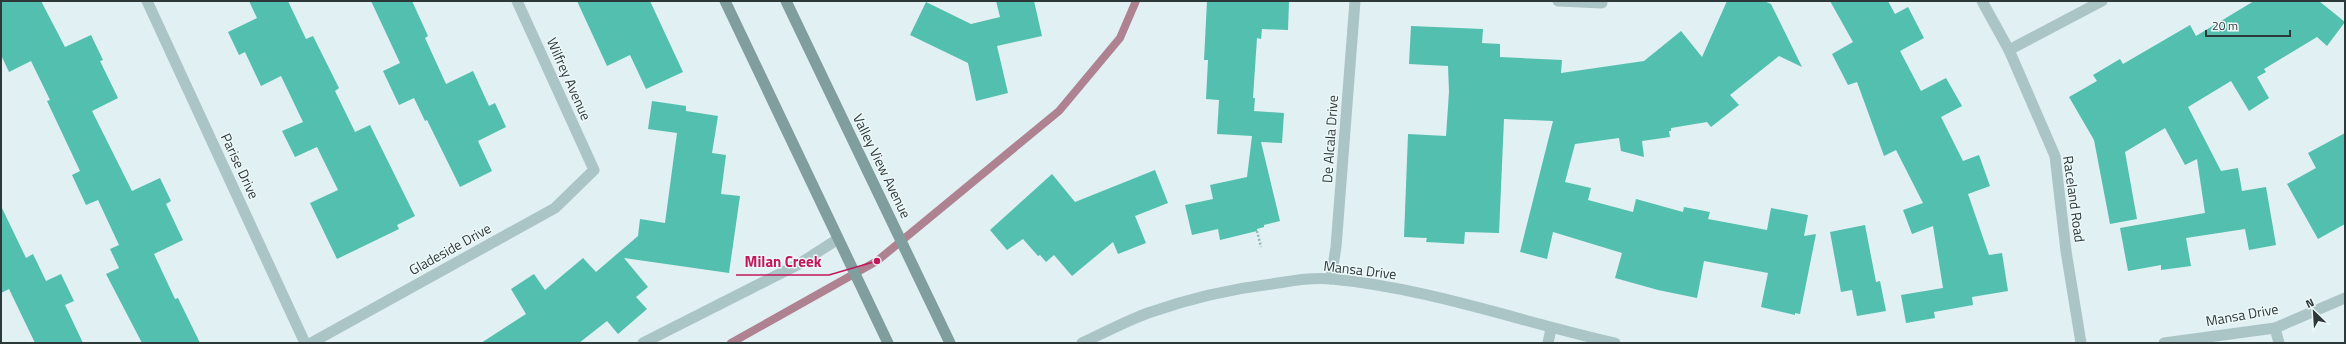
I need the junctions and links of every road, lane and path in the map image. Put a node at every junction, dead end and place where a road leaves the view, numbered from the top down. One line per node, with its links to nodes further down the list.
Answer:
1 (147, 1): 19 (street, Parise Drive)
2 (517, 1): 11 (street, Wilfrey Avenue)
3 (725, 1): 13 (main road)
4 (786, 1): 23 (main road, Valley View Avenue)
5 (1355, 1): 15 (street, De Alcala Drive)
6 (1558, 1): 9 (street)
7 (1982, 1): 10 (street, Raceland Road)
8 (2102, 1): 10 (street)
9 (1602, 3)
10 (2009, 50): 27 (street, Raceland Road)
11 (594, 170): 20 (street, Gladeside Drive)
12 (1257, 231): 14 (path)
13 (838, 239): 21 (street); 22 (main road)
14 (1261, 247)
15 (1331, 279): 18 (street, Mansa Drive); 24 (street, Mansa Drive)
16 (2345, 298): 17 (street, Mansa Drive)
17 (2275, 328): 28 (street, Mansa Drive); 29 (street)
18 (1551, 329): 25 (street); 26 (street, Mansa Drive)
19 (306, 343)
20 (311, 343)
21 (643, 343)
22 (888, 343)
23 (950, 343)
24 (1082, 343)
25 (1548, 343)
26 (1615, 343)
27 (2081, 343)
28 (2164, 343)
29 (2279, 343)

